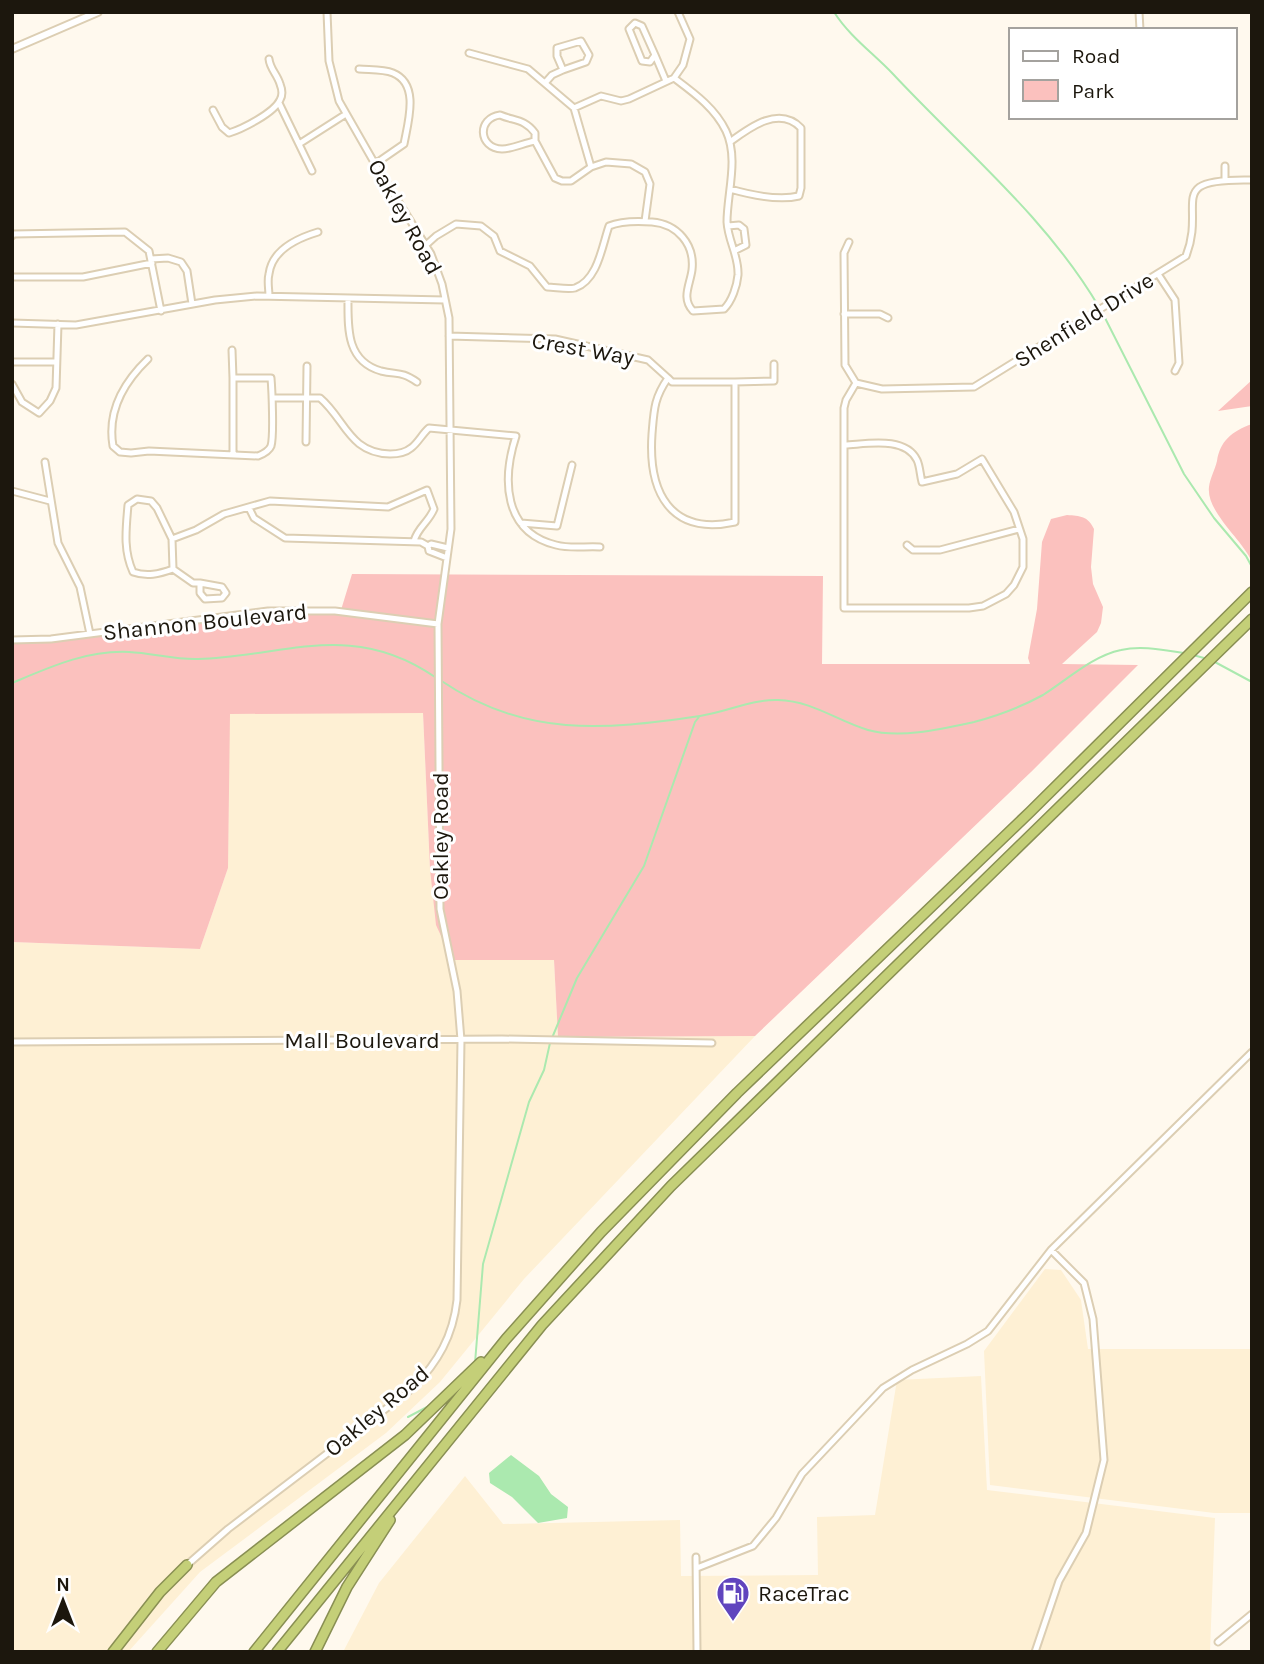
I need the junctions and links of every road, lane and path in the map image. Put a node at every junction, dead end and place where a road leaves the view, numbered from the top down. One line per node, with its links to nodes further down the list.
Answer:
1 (98, 12): 4 (street)
2 (327, 12): 16 (street, Oakley Road)
3 (678, 12): 10 (street)
4 (12, 49)
5 (469, 53): 12 (street)
6 (655, 55): 6 (street); 11 (street)
7 (269, 59): 13 (street)
8 (359, 69): 20 (street)
9 (563, 70): 9 (street); 12 (street)
10 (674, 78): 11 (street); 18 (street)
11 (666, 81): 14 (street)
12 (545, 83): 14 (street)
13 (279, 103): 15 (street); 19 (street)
14 (574, 108): 22 (street)
15 (212, 110)
16 (346, 114): 19 (street); 20 (street, Oakley Road)
17 (534, 141): 17 (street); 22 (street)
18 (730, 142): 26 (street); 26 (street)
19 (299, 144): 23 (street)
20 (375, 164): 32 (street, Oakley Road)
21 (1225, 166): 24 (street)
22 (591, 167): 27 (street)
23 (312, 171)
24 (1225, 180): 25 (street, Shenfield Drive); 35 (street, Shenfield Drive)
25 (1252, 180)
26 (730, 189): 28 (street)
27 (645, 221): 32 (street); 33 (street)
28 (728, 226): 33 (street); 33 (street)
29 (318, 232): 37 (street)
30 (12, 236): 34 (street)
31 (849, 242): 42 (street)
32 (426, 245): 39 (street, Oakley Road)
33 (734, 251)
34 (151, 261): 36 (street); 40 (street); 41 (street)
35 (1158, 274): 53 (street); 58 (street, Shenfield Drive)
36 (12, 277)
37 (269, 296): 38 (street); 40 (street)
38 (348, 299): 39 (street); 56 (street)
39 (445, 300): 46 (street, Oakley Road)
40 (192, 304): 41 (street)
41 (162, 311): 45 (street)
42 (844, 314): 43 (street); 58 (street)
43 (888, 318)
44 (12, 323): 45 (street)
45 (58, 324): 50 (street)
46 (449, 336): 54 (street, Crest Way); 62 (street, Oakley Road)
47 (232, 350): 55 (street)
48 (148, 359): 65 (street)
49 (12, 362): 50 (street)
50 (55, 362): 59 (street)
51 (774, 364): 57 (street)
52 (307, 366): 61 (street)
53 (1175, 371)
54 (668, 378): 57 (street); 57 (street)
55 (233, 379): 60 (street); 65 (street)
56 (417, 382)
57 (736, 382)
58 (856, 383): 64 (street)
59 (12, 384)
60 (273, 398): 61 (street); 65 (street)
61 (307, 398): 62 (street); 63 (street)
62 (449, 428): 71 (street); 78 (street, Oakley Road)
63 (306, 442)
64 (845, 445): 72 (street); 72 (street)
65 (233, 454)
66 (45, 462): 69 (street)
67 (572, 465): 71 (street)
68 (12, 491): 69 (street)
69 (50, 501): 85 (street)
70 (249, 508): 73 (street); 74 (street); 74 (street)
71 (521, 523): 77 (street)
72 (1019, 529): 75 (street)
73 (172, 539): 80 (street); 80 (street)
74 (417, 541): 76 (street)
75 (907, 545)
76 (428, 546): 78 (street); 79 (street)
77 (600, 547)
78 (449, 548): 79 (street, Oakley Road)
79 (447, 558): 84 (street, Oakley Road)
80 (173, 569): 81 (street)
81 (200, 583): 81 (street)
82 (1252, 592): 92 (highway)
83 (1252, 619): 93 (highway)
84 (439, 624): 85 (street, Shannon Boulevard); 87 (street, Oakley Road)
85 (90, 634): 86 (street, Shannon Boulevard)
86 (12, 640)
87 (461, 1040): 88 (street, Mall Boulevard); 89 (street, Mall Boulevard); 95 (street, Oakley Road)
88 (12, 1042)
89 (712, 1043)
90 (1252, 1052): 91 (street)
91 (1051, 1250): 96 (street); 105 (street)
92 (506, 1339): 100 (highway); 101 (highway)
93 (414, 1481): 102 (highway); 103 (highway)
94 (696, 1557): 96 (street)
95 (187, 1565): 99 (highway)
96 (697, 1568): 104 (street)
97 (1252, 1614): 98 (street)
98 (1218, 1642)
99 (113, 1652)
100 (157, 1652)
101 (254, 1652)
102 (278, 1652)
103 (315, 1652)
104 (697, 1652)
105 (1035, 1652)

